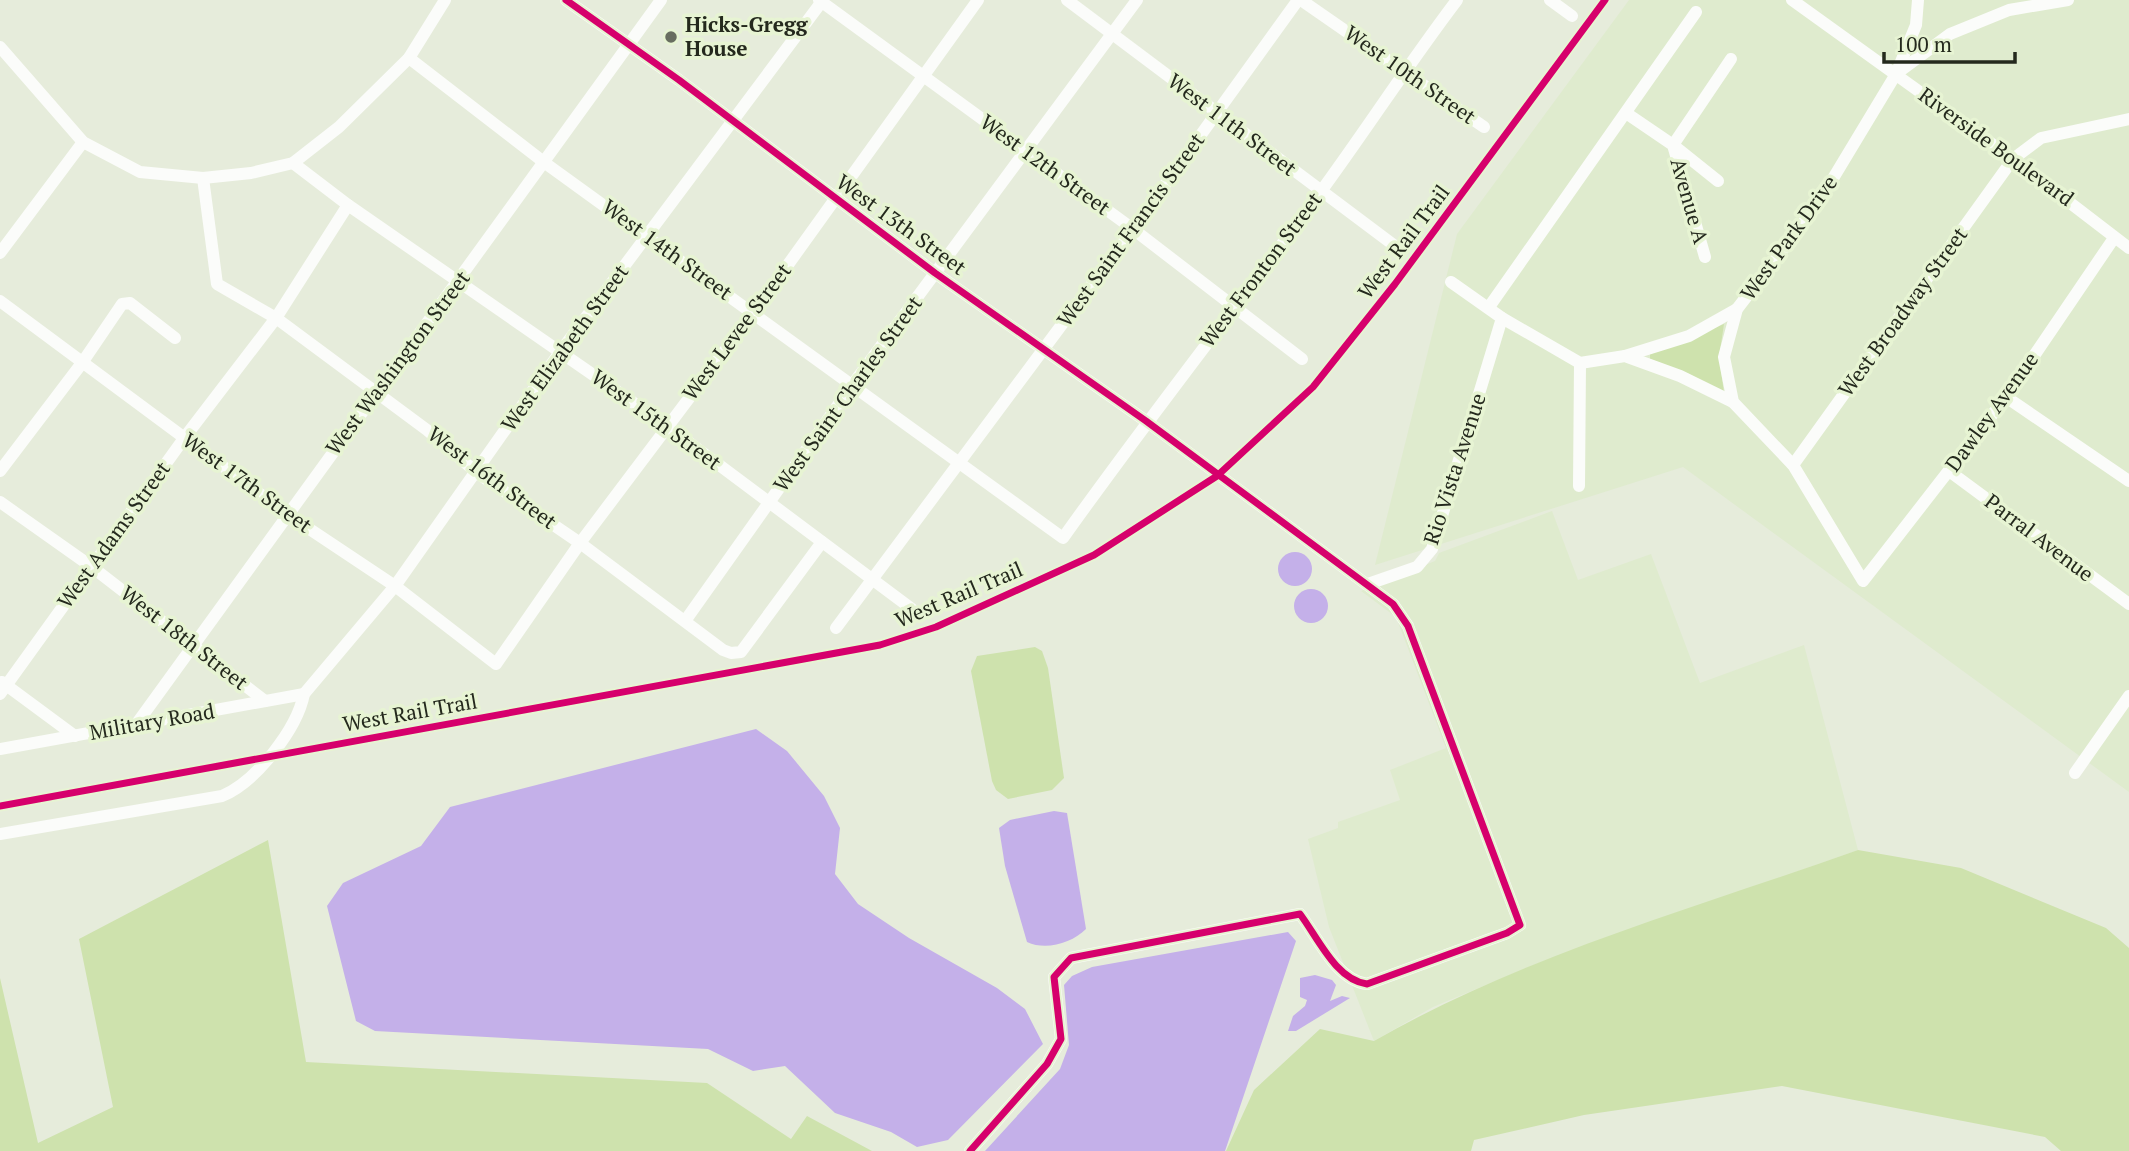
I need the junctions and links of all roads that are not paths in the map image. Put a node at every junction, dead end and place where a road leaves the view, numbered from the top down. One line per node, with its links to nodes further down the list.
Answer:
1 (445, 0): 19 (street)
2 (566, 0): 17 (street, West 13th Street)
3 (661, 0): 17 (street, West Washington Street)
4 (978, 0): 23 (street, West Levee Street)
5 (1067, 0): 16 (street, West 11th Street)
6 (1137, 0): 16 (street, West Saint Charles Street)
7 (1299, 0): 21 (street, West 10th Street); 25 (street, West Saint Francis Street)
8 (1457, 0): 21 (street, West Fronton Street)
9 (1550, 0): 15 (street)
10 (1792, 0): 22 (street, Riverside Boulevard)
11 (1918, 0): 22 (street)
12 (2068, 0): 22 (street)
13 (822, 1): 23 (street, West 12th Street); 27 (street, West Elizabeth Street)
14 (1696, 12): 24 (street)
15 (1572, 16)
16 (1112, 33): 25 (street, West 11th Street); 31 (street, West Saint Charles Street)
17 (629, 43): 27 (street, West 13th Street); 34 (street, West Washington Street)
18 (0, 47): 29 (street)
19 (409, 58): 33 (street); 34 (street, West 14th Street)
20 (1731, 59): 30 (street, Avenue A)
21 (1404, 70): 28 (street, West 10th Street); 37 (street, West Fronton Street)
22 (1896, 74): 32 (street, Riverside Boulevard); 53 (street, West Park Drive)
23 (923, 75): 31 (street, West 12th Street); 38 (street, West Levee Street)
24 (1626, 113): 30 (street, Avenue A); 52 (street)
25 (1216, 114): 37 (street, West 11th Street); 40 (street, West Saint Francis Street)
26 (2129, 119): 32 (street, West Broadway Street)
27 (731, 120): 38 (street, West 13th Street); 41 (street, West Elizabeth Street)
28 (1484, 127)
29 (83, 142): 35 (street); 45 (street)
30 (1673, 145): 36 (street, Avenue A); 46 (street, Avenue A)
31 (1026, 152): 40 (street, West 12th Street); 47 (street, West Saint Charles Street)
32 (2013, 159): 42 (street, Riverside Boulevard); 72 (street, West Broadway Street)
33 (293, 163): 35 (street); 39 (street, West 15th Street)
34 (545, 163): 41 (street, West 14th Street); 48 (street, West Washington Street)
35 (203, 178): 55 (street, West 16th Street)
36 (1718, 181)
37 (1320, 192): 44 (street, West 11th Street); 51 (street, West Fronton Street)
38 (836, 200): 47 (street, West 13th Street); 54 (street, West Levee Street)
39 (348, 205): 48 (street, West 15th Street); 55 (street, West Adams Street)
40 (1133, 229): 51 (street, West 12th Street); 58 (street, West Saint Francis Street)
41 (648, 235): 54 (street, West 14th Street); 59 (street, West Elizabeth Street)
42 (2114, 237): 43 (street, Riverside Boulevard); 66 (street, Dawley Avenue)
43 (2129, 248)
44 (1399, 249)
45 (0, 253)
46 (1705, 257)
47 (935, 273): 58 (street, West 13th Street); 64 (street, West Saint Charles Street)
48 (460, 280): 59 (street, West 15th Street); 65 (street, West Washington Street)
49 (1451, 282): 52 (street)
50 (0, 301): 62 (street, West 17th Street)
51 (1234, 307): 61 (street, West 12th Street); 68 (street, West Fronton Street)
52 (1489, 307): 56 (street)
53 (1737, 309): 60 (street); 67 (street, West Park Drive)
54 (754, 312): 64 (street, West 14th Street); 69 (street, West Levee Street)
55 (276, 318): 65 (street, West 16th Street); 70 (street, West Adams Street)
56 (1502, 318): 63 (street); 86 (street, Rio Vista Avenue)
57 (175, 338): 62 (street)
58 (1044, 347): 68 (street, West 13th Street); 71 (street, West Saint Francis Street)
59 (560, 352): 69 (street, West 15th Street); 75 (street, West Elizabeth Street)
60 (1625, 356): 63 (street); 67 (street)
61 (1302, 359)
62 (82, 363): 70 (street, West 17th Street); 73 (street)
63 (1580, 363): 77 (street)
64 (853, 384): 71 (street, West 14th Street); 79 (street, West Saint Charles Street)
65 (375, 391): 75 (street, West 16th Street); 80 (street, West Washington Street)
66 (2006, 397): 74 (street, Dawley Avenue); 76 (street)
67 (1733, 402): 72 (street)
68 (1146, 421): 81 (street, West Fronton Street); 86 (street, West 13th Street)
69 (667, 426): 79 (street, West 15th Street); 83 (street, West Levee Street)
70 (185, 437): 80 (street, West 17th Street); 84 (street, West Adams Street)
71 (960, 464): 81 (street, West 14th Street); 85 (street, West Saint Francis Street)
72 (1793, 465): 74 (street, Dawley Avenue)
73 (0, 471)
74 (1949, 471): 88 (street, Parral Avenue)
75 (476, 472): 83 (street, West 16th Street); 87 (street, West Elizabeth Street)
76 (2129, 481)
77 (1579, 486)
78 (0, 502): 84 (street, West 18th Street)
79 (770, 502): 82 (street, West 15th Street); 90 (street, West Saint Charles Street)
80 (287, 514): 87 (street, West 17th Street); 92 (street, West Washington Street)
81 (1063, 538)
82 (822, 542): 85 (street, West 15th Street); 90 (street, West 16th Street)
83 (580, 543): 90 (street, West 16th Street); 93 (street, West Levee Street)
84 (92, 566): 92 (street, West 18th Street); 94 (street, West Adams Street)
85 (872, 581): 89 (street, West 15th Street); 91 (street, West Saint Francis Street)
86 (1368, 584): 103 (street, West 13th Street)
87 (395, 586): 93 (street, West 17th Street); 95 (street, West Elizabeth Street)
88 (2129, 604)
89 (912, 609)
90 (685, 621)
91 (836, 628)
92 (192, 646): 97 (street, West 18th Street); 98 (street, West Washington Street)
93 (496, 664)
94 (2, 686): 99 (street)
95 (304, 694): 97 (street, Military Road); 102 (street, West Elizabeth Street)
96 (2129, 696): 101 (street)
97 (265, 701): 98 (street, Military Road)
98 (135, 726): 99 (street, Military Road)
99 (75, 736): 100 (street, Military Road)
100 (0, 749)
101 (2075, 773)
102 (0, 834)
103 (970, 1151)

